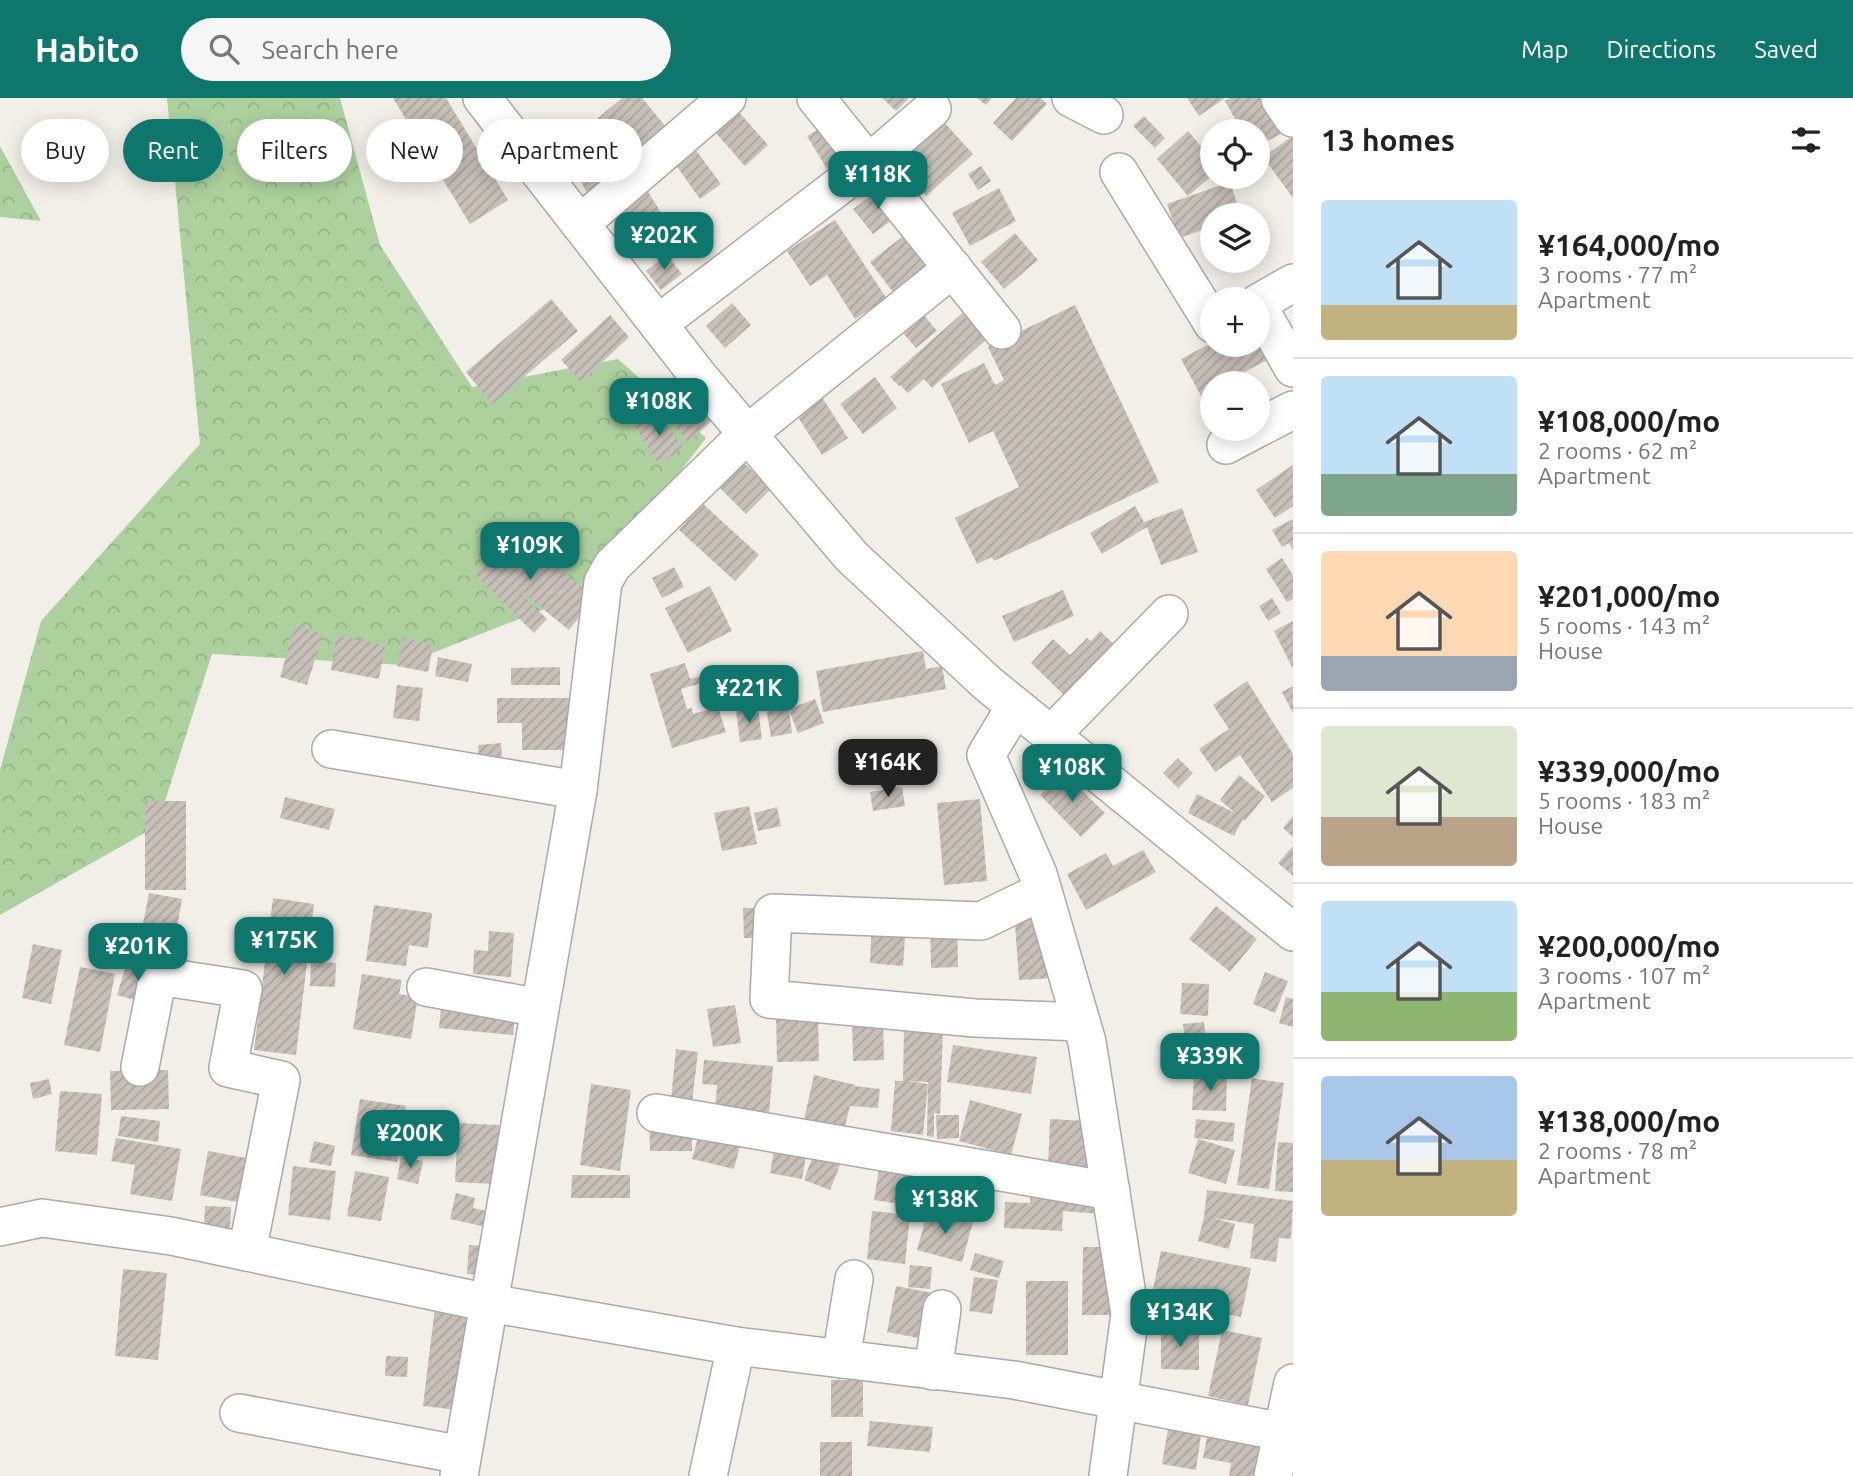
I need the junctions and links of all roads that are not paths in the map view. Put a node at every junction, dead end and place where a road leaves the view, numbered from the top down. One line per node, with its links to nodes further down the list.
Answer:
1 (727, 98): 9 (street)
2 (816, 98): 7 (street)
3 (1071, 98): 6 (street)
4 (500, 105): 9 (street)
5 (932, 109): 7 (street)
6 (1104, 115)
7 (869, 163): 10 (street); 14 (street)
8 (1119, 172): 13 (street)
9 (580, 224): 14 (street)
10 (953, 268): 16 (street); 20 (street)
11 (1293, 284): 12 (street)
12 (1270, 298)
13 (1200, 303)
14 (658, 324): 20 (street)
15 (1270, 327): 17 (street)
16 (1002, 330)
17 (1293, 368)
18 (1293, 410): 19 (street)
19 (1270, 422)
20 (746, 435): 22 (street); 25 (street)
21 (1169, 614): 23 (street)
22 (1015, 707): 23 (street); 26 (street)
23 (1050, 736): 27 (street)
24 (331, 749): 25 (street)
25 (578, 790): 29 (street)
26 (1043, 891): 30 (street); 30 (street)
27 (1293, 932)
28 (426, 987): 29 (street)
29 (540, 1007): 37 (street)
30 (1081, 1022): 33 (street)
31 (140, 1067): 35 (street)
32 (656, 1113): 33 (street)
33 (1111, 1191): 43 (street)
34 (0, 1227): 35 (street)
35 (247, 1252): 37 (street)
36 (854, 1279): 40 (street)
37 (489, 1303): 39 (street); 46 (street)
38 (942, 1309): 41 (street)
39 (736, 1346): 40 (street); 47 (street)
40 (841, 1359): 41 (street)
41 (933, 1371): 43 (street)
42 (1293, 1383): 45 (street)
43 (1118, 1400): 45 (street); 48 (street)
44 (239, 1413): 46 (street)
45 (1283, 1432): 49 (street)
46 (461, 1465)
47 (708, 1476)
48 (1108, 1476)
49 (1273, 1476)

